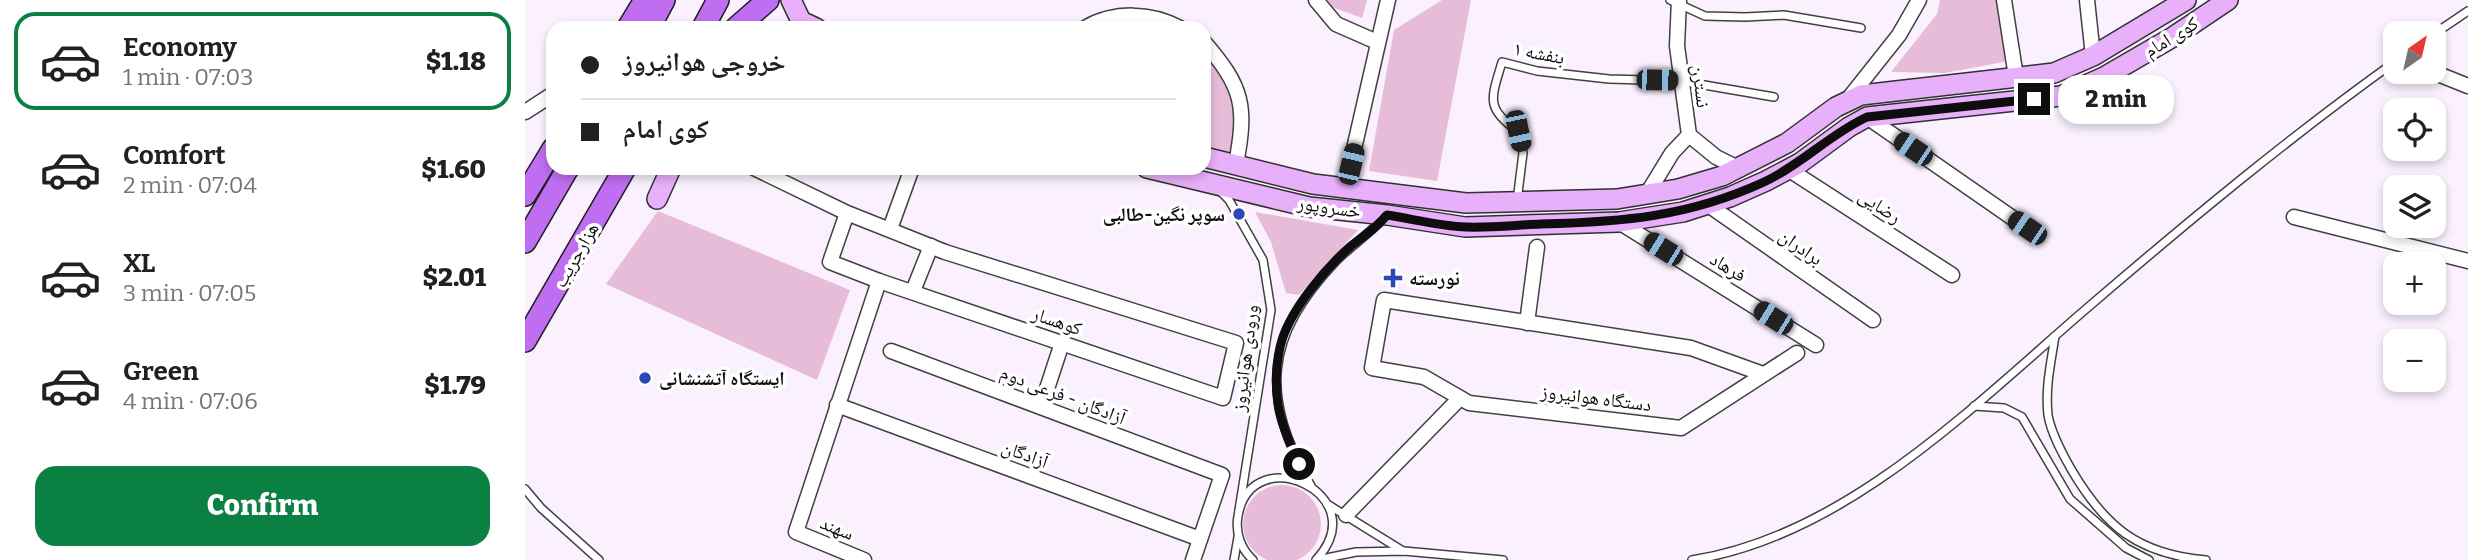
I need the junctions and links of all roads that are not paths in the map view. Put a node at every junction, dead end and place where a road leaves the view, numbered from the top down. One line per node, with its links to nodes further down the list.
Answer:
1 (645, 0): 15 (street); 16 (main road)
2 (664, 0): 17 (main road)
3 (718, 0): 18 (main road)
4 (768, 0): 19 (main road)
5 (791, 0): 20 (street)
6 (1315, 0): 25 (street)
7 (1388, 0): 25 (street)
8 (1919, 0): 33 (street)
9 (2004, 0): 29 (street)
10 (2087, 0): 27 (street)
11 (2228, 0): 37 (street, کوی امام)
12 (2182, 1): 27 (street, کوی امام)
13 (1676, 2): 24 (lane); 31 (street, نسترن)
14 (2468, 11): 23 (lane)
15 (626, 21)
16 (632, 21)
17 (653, 21)
18 (707, 21)
19 (747, 21)
20 (801, 21)
21 (1100, 21): 22 (street)
22 (1165, 21)
23 (2447, 25)
24 (1861, 28)
25 (1377, 42): 51 (street)
26 (1211, 50): 41 (street)
27 (2093, 56): 29 (street, کوی امام)
28 (2383, 70): 74 (lane)
29 (2016, 77): 33 (street, کوی امام)
30 (2447, 78): 32 (street)
31 (1681, 81): 34 (lane); 38 (street, نسترن); 57 (lane, بنفشه ۱)
32 (2468, 86)
33 (1859, 96): 37 (street); 42 (street, خسروپور)
34 (1774, 97)
35 (546, 98): 36 (street)
36 (525, 112)
37 (1872, 117): 43 (street, خسروپور); 63 (street)
38 (1689, 135): 42 (street); 53 (street)
39 (1211, 159): 41 (street, خسروپور)
40 (546, 160): 54 (main road)
41 (1236, 164): 51 (street, خسروپور)
42 (1738, 169): 53 (street, خسروپور)
43 (1788, 169): 58 (street, خسروپور); 69 (street, رضایی)
44 (564, 175): 65 (main road)
45 (621, 175): 75 (main road, هزارجریب)
46 (668, 175): 55 (street)
47 (768, 175): 59 (street)
48 (909, 175): 64 (street)
49 (1177, 175): 50 (street, خسروپور)
50 (1212, 183): 60 (street, خسروپور); 90 (lane, ورودی هوانیروز)
51 (1345, 188): 52 (street, خسروپور)
52 (1389, 194): 57 (street, خسروپور); 60 (street)
53 (1647, 194): 56 (street, خسروپور)
54 (525, 195)
55 (657, 198)
56 (1606, 199): 57 (street, خسروپور); 62 (street)
57 (1517, 202)
58 (1707, 204): 62 (street, خسروپور); 72 (street, برادران)
59 (847, 214): 64 (street); 70 (street, کوهسار)
60 (1387, 215): 62 (street, خسروپور); 87 (lane)
61 (2294, 217): 68 (street)
62 (1613, 222): 77 (street, فرهاد)
63 (2027, 228)
64 (890, 229): 66 (street)
65 (525, 242)
66 (930, 246): 71 (street); 76 (street, کوهسار)
67 (1537, 247): 73 (street)
68 (2468, 261)
69 (1952, 275)
70 (879, 281): 71 (street, کوهسار); 84 (street)
71 (913, 291): 76 (street, کوهسار)
72 (1873, 320)
73 (1527, 323): 80 (street, دستگاه هوانیروز); 82 (street, دستگاه هوانیروز)
74 (2055, 336): 85 (lane); 104 (lane)
75 (525, 341)
76 (1062, 343): 86 (street)
77 (1817, 345)
78 (891, 351): 86 (street, آزادگان - فرعی دوم)
79 (1797, 353): 81 (street, دستگاه هوانیروز)
80 (1719, 358): 81 (street, دستگاه هوانیروز); 83 (street)
81 (1763, 374): 83 (street, دستگاه هوانیروز)
82 (1460, 398): 83 (street, دستگاه هوانیروز); 91 (street)
83 (1722, 401)
84 (837, 405): 93 (street, آزادگان); 96 (street, سهند)
85 (1973, 406): 102 (lane); 103 (lane)
86 (1041, 407): 93 (street, آزادگان - فرعی دوم)
87 (1311, 486): 89 (lane); 90 (lane)
88 (525, 489): 95 (lane)
89 (1326, 503): 91 (lane); 100 (lane)
90 (1239, 510): 92 (lane, ورودی هوانیروز)
91 (1346, 516): 94 (lane)
92 (1238, 537): 98 (lane, ورودی هوانیروز); 99 (lane)
93 (1200, 539): 97 (street)
94 (1404, 551): 100 (lane); 101 (lane)
95 (599, 560)
96 (864, 560)
97 (1193, 560)
98 (1234, 560)
99 (1253, 560)
100 (1316, 560)
101 (1503, 560)
102 (1692, 560)
103 (2149, 560)
104 (2206, 560)

